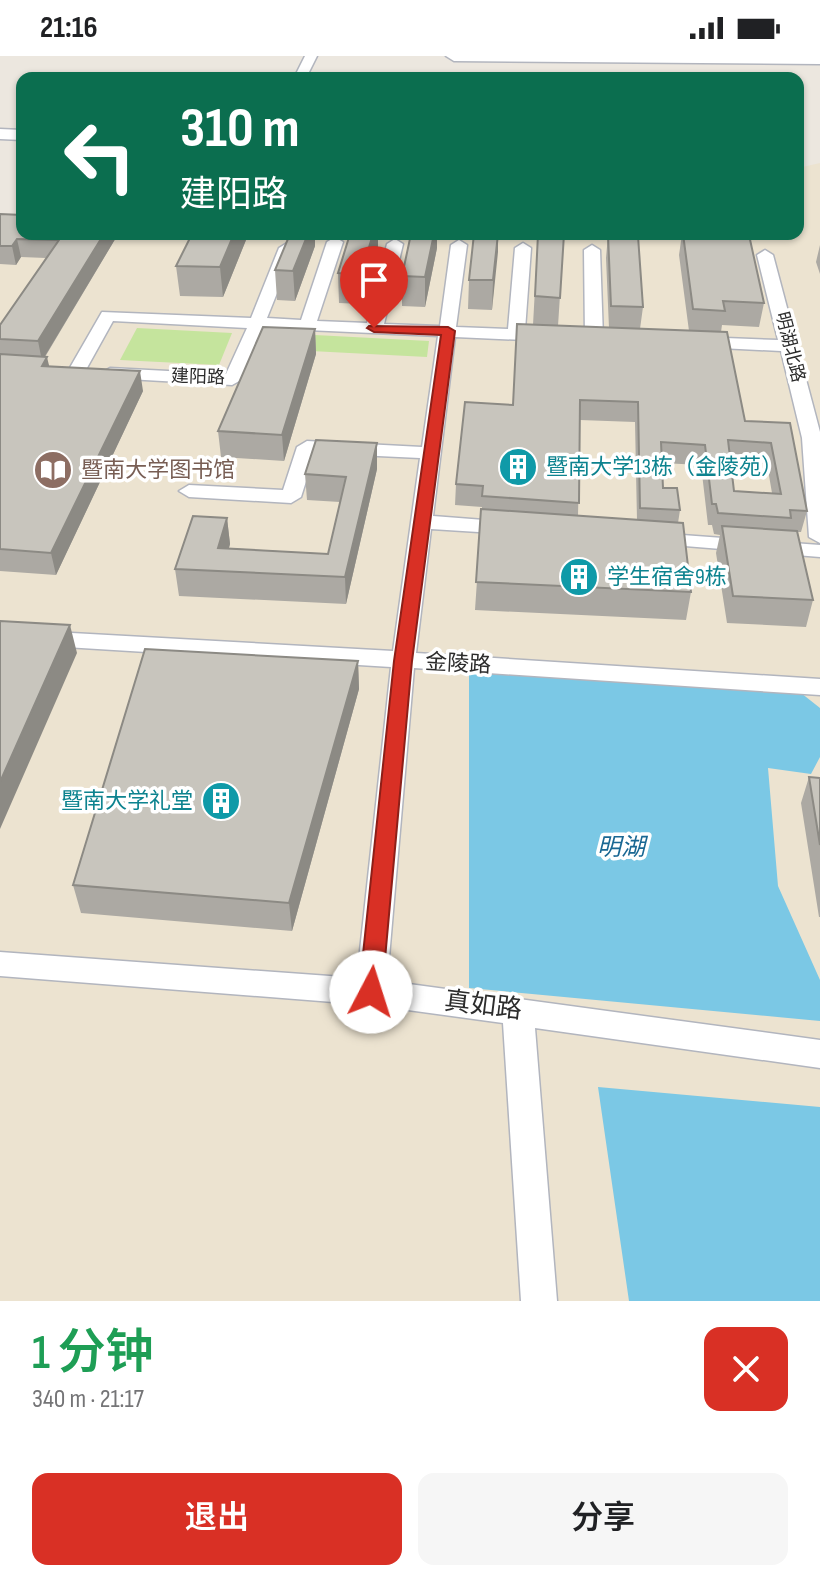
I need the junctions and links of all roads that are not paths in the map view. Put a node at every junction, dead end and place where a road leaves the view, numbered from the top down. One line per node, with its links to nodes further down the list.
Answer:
1 (454, 56): 2 (street)
2 (621, 56): 3 (street)
3 (820, 59)
4 (290, 240): 11 (street)
5 (335, 242): 12 (street)
6 (395, 244): 13 (street)
7 (459, 245): 14 (street)
8 (523, 248): 15 (street)
9 (592, 250): 15 (street)
10 (765, 255): 17 (street, 明湖北路)
11 (257, 323): 11 (street, 建阳路); 12 (street)
12 (307, 326): 13 (street)
13 (374, 328): 14 (street)
14 (448, 331): 15 (street); 18 (street)
15 (516, 334)
16 (685, 342): 17 (street)
17 (791, 346): 23 (street, 明湖北路)
18 (429, 453): 19 (street); 20 (street)
19 (189, 491)
20 (422, 522): 21 (street); 26 (street)
21 (533, 530)
22 (629, 537): 24 (street)
23 (820, 537)
24 (820, 551)
25 (0, 636): 26 (street, 金陵路)
26 (403, 661): 27 (street, 金陵路); 29 (street)
27 (820, 687)
28 (0, 964): 29 (street, 真如路)
29 (371, 992): 30 (street, 真如路)
30 (518, 1010): 31 (street, 真如路); 32 (street)
31 (820, 1054)
32 (539, 1301)

